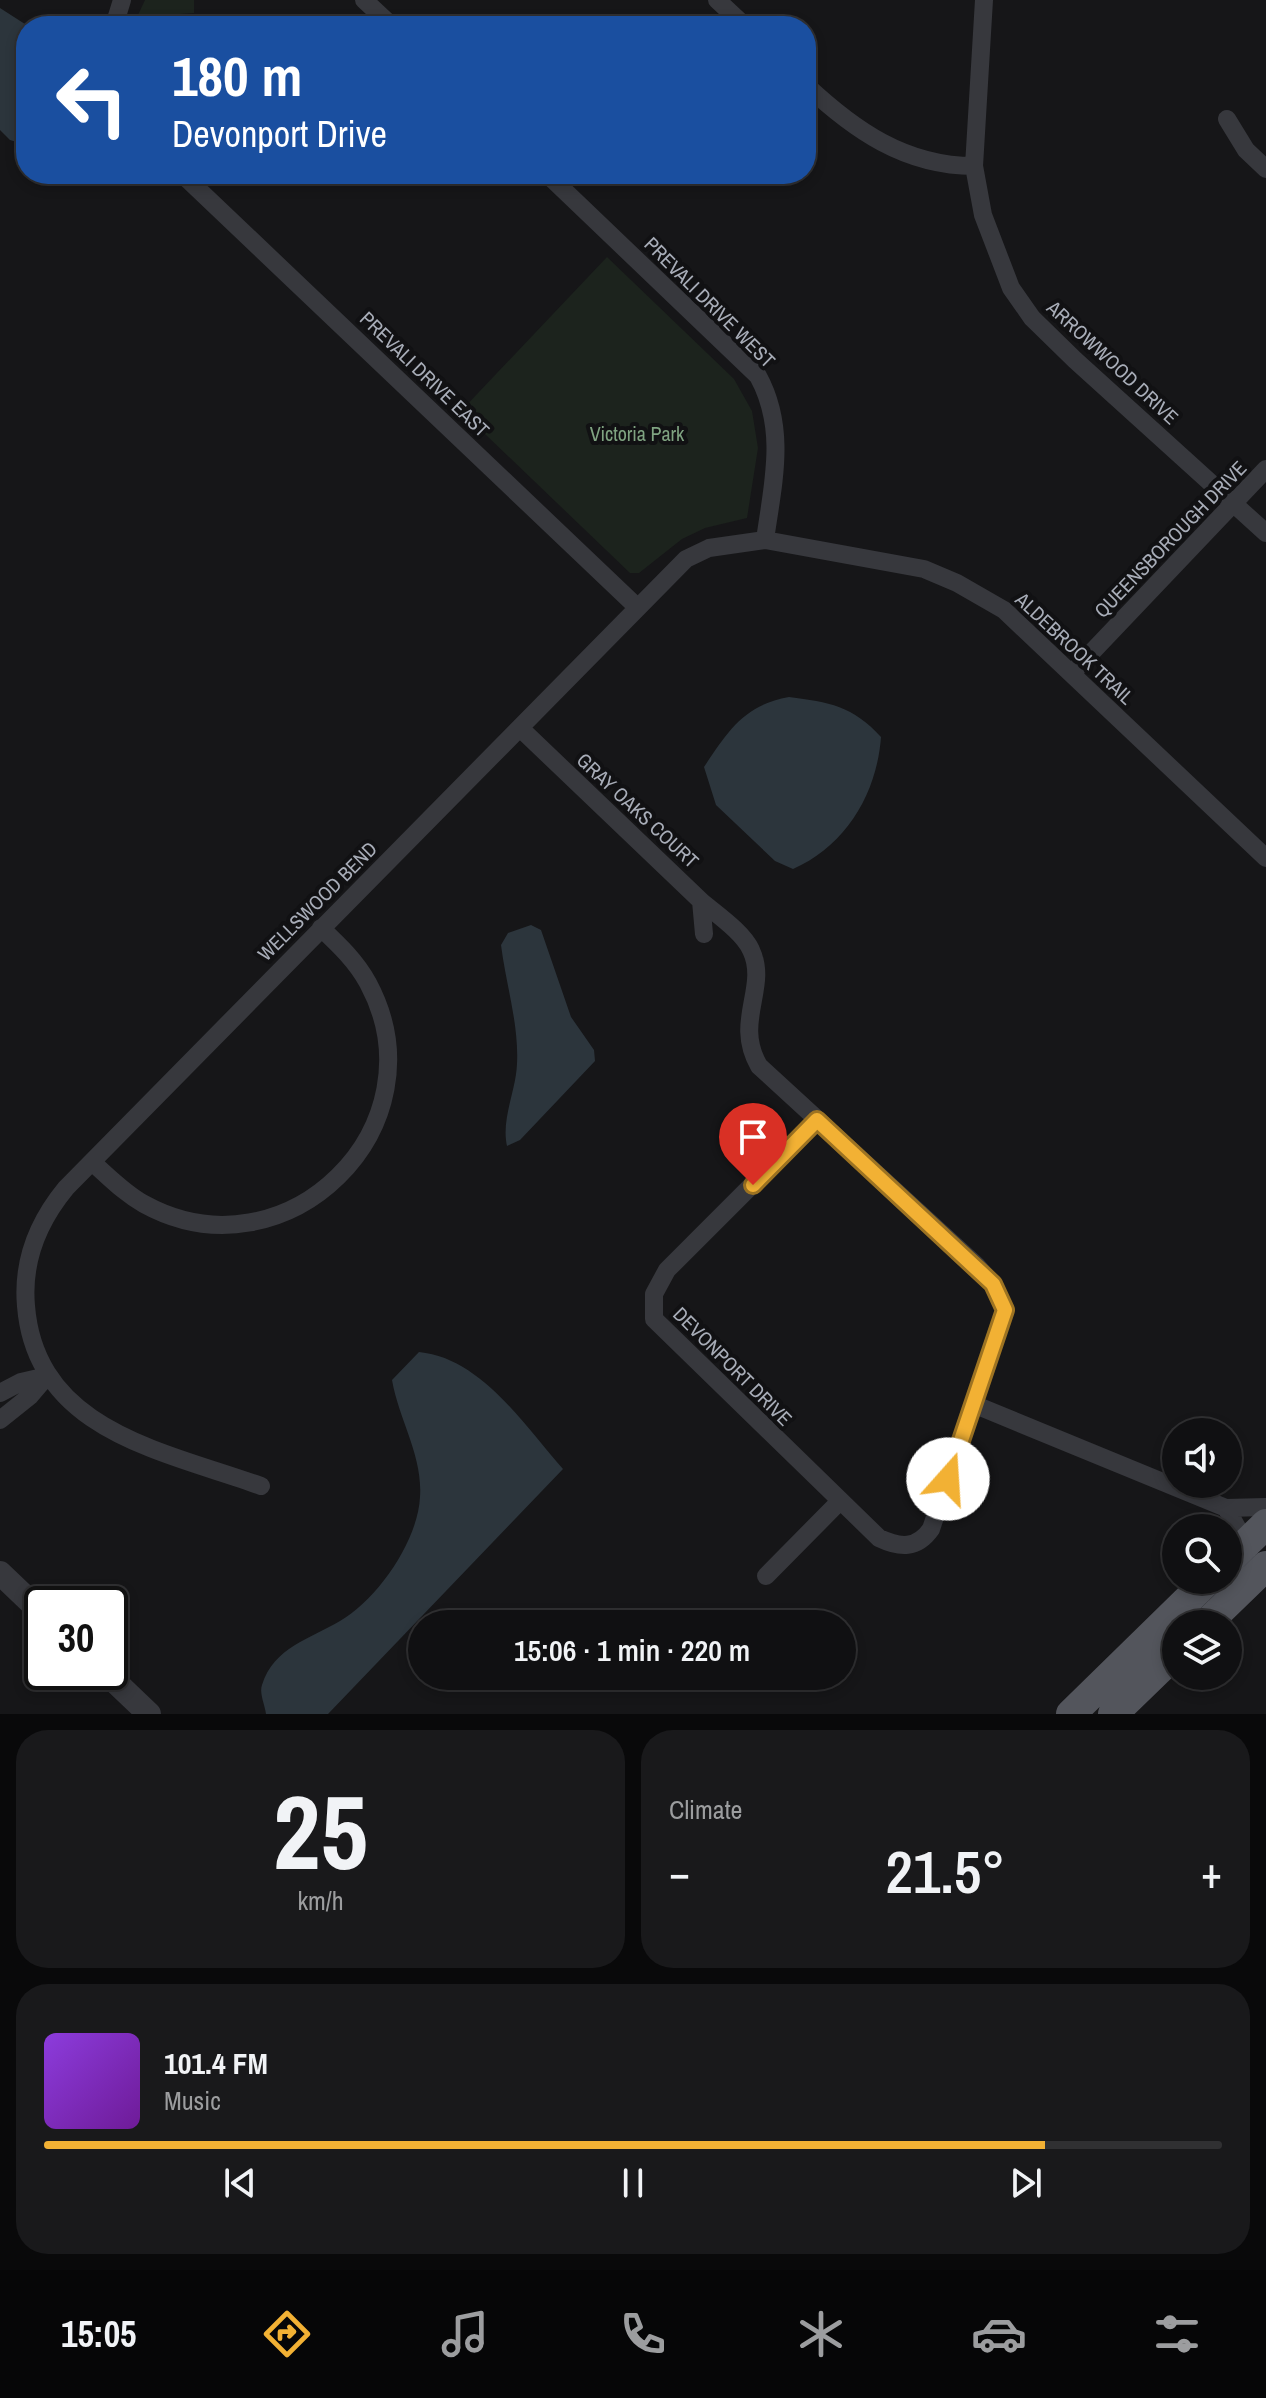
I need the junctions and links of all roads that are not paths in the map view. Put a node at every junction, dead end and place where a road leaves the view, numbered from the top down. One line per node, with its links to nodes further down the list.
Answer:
1 (364, 0): 4 (street)
2 (717, 0): 5 (street)
3 (984, 0): 8 (street, ARROWWOOD DRIVE)
4 (381, 16)
5 (734, 16)
6 (816, 93): 8 (street)
7 (1227, 119): 9 (street)
8 (974, 166): 13 (street, ARROWWOOD DRIVE)
9 (1266, 169)
10 (193, 184): 16 (street, PREVALI DRIVE EAST)
11 (557, 184): 15 (street, PREVALI DRIVE WEST)
12 (1266, 469): 13 (street, QUEENSBOROUGH DRIVE)
13 (1233, 504): 14 (street, ARROWWOOD DRIVE); 17 (street, QUEENSBOROUGH DRIVE)
14 (1266, 533)
15 (765, 540): 16 (street, WELLSWOOD BEND); 17 (street, ALDEBROOK TRAIL)
16 (637, 607): 18 (street, WELLSWOOD BEND)
17 (1072, 673): 19 (street, ALDEBROOK TRAIL)
18 (520, 728): 20 (street, GRAY OAKS COURT); 21 (street, WELLSWOOD BEND)
19 (1266, 858)
20 (701, 901): 22 (street); 23 (street, GRAY OAKS COURT)
21 (321, 928): 24 (street, WELLSWOOD BEND); 24 (street)
22 (704, 934)
23 (817, 1120): 27 (street, GRAY OAKS COURT); 30 (street, DEVONPORT DRIVE)
24 (92, 1162): 25 (street, WELLSWOOD BEND)
25 (47, 1376): 26 (street); 28 (street); 29 (street)
26 (0, 1393)
27 (973, 1404): 32 (street); 34 (street, GRAY OAKS COURT)
28 (0, 1420)
29 (261, 1486)
30 (840, 1501): 34 (street, DEVONPORT DRIVE); 37 (street)
31 (1266, 1507): 32 (street)
32 (1226, 1508): 33 (street)
33 (1247, 1542)
34 (909, 1545)
35 (1266, 1566): 40 (main road)
36 (0, 1573): 39 (street)
37 (766, 1576)
38 (1194, 1594): 44 (main road)
39 (24, 1596)
40 (1220, 1610)
41 (1162, 1667): 45 (main road)
42 (124, 1690): 43 (street)
43 (149, 1714)
44 (1071, 1714)
45 (1113, 1714)

